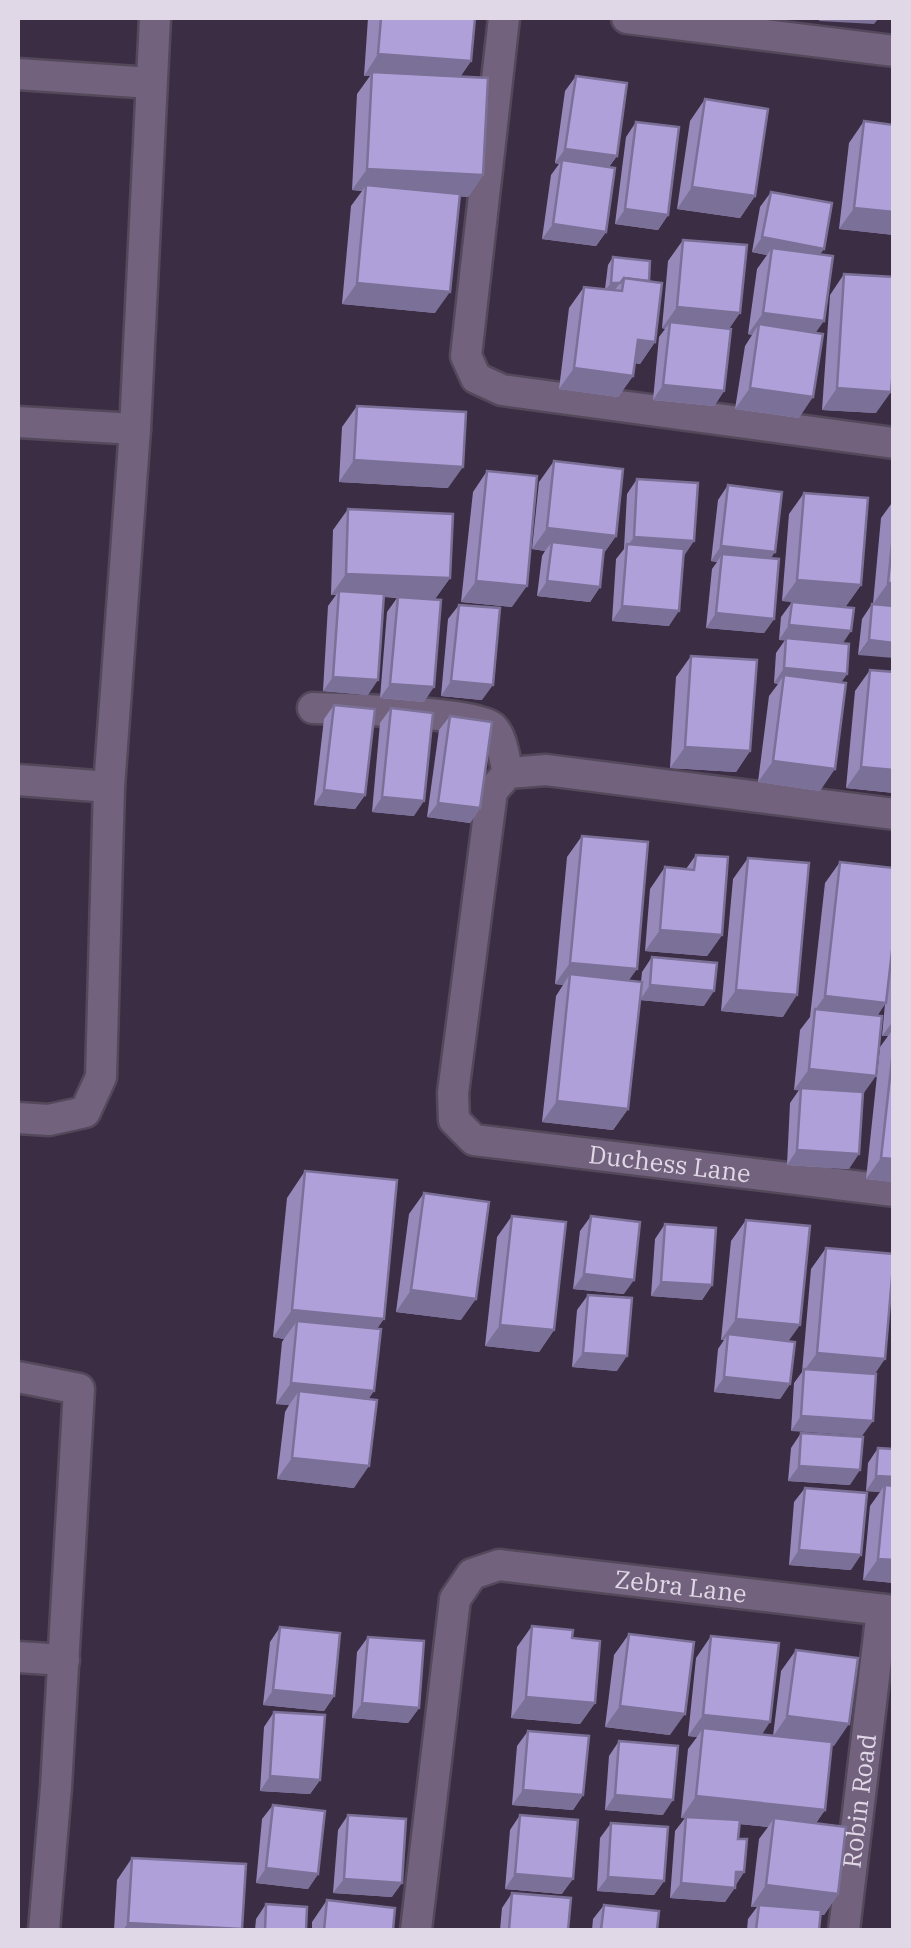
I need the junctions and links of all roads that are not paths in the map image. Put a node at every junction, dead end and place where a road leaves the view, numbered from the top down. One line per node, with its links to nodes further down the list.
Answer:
1 (155, 18): 6 (street)
2 (504, 18): 9 (street)
3 (628, 18): 4 (street)
4 (894, 51)
5 (18, 74): 6 (street)
6 (150, 82): 8 (street)
7 (18, 422): 8 (street)
8 (135, 429): 13 (street)
9 (894, 444)
10 (314, 708): 11 (street)
11 (508, 773): 14 (street); 16 (street, Duchess Lane)
12 (18, 780): 13 (street)
13 (109, 787): 15 (street)
14 (894, 814)
15 (18, 1118)
16 (894, 1191)
17 (18, 1377): 20 (street)
18 (888, 1611): 22 (street, Zebra Lane); 23 (street, Robin Road)
19 (18, 1657): 20 (street)
20 (64, 1660): 21 (street)
21 (44, 1930)
22 (416, 1930)
23 (844, 1930)

